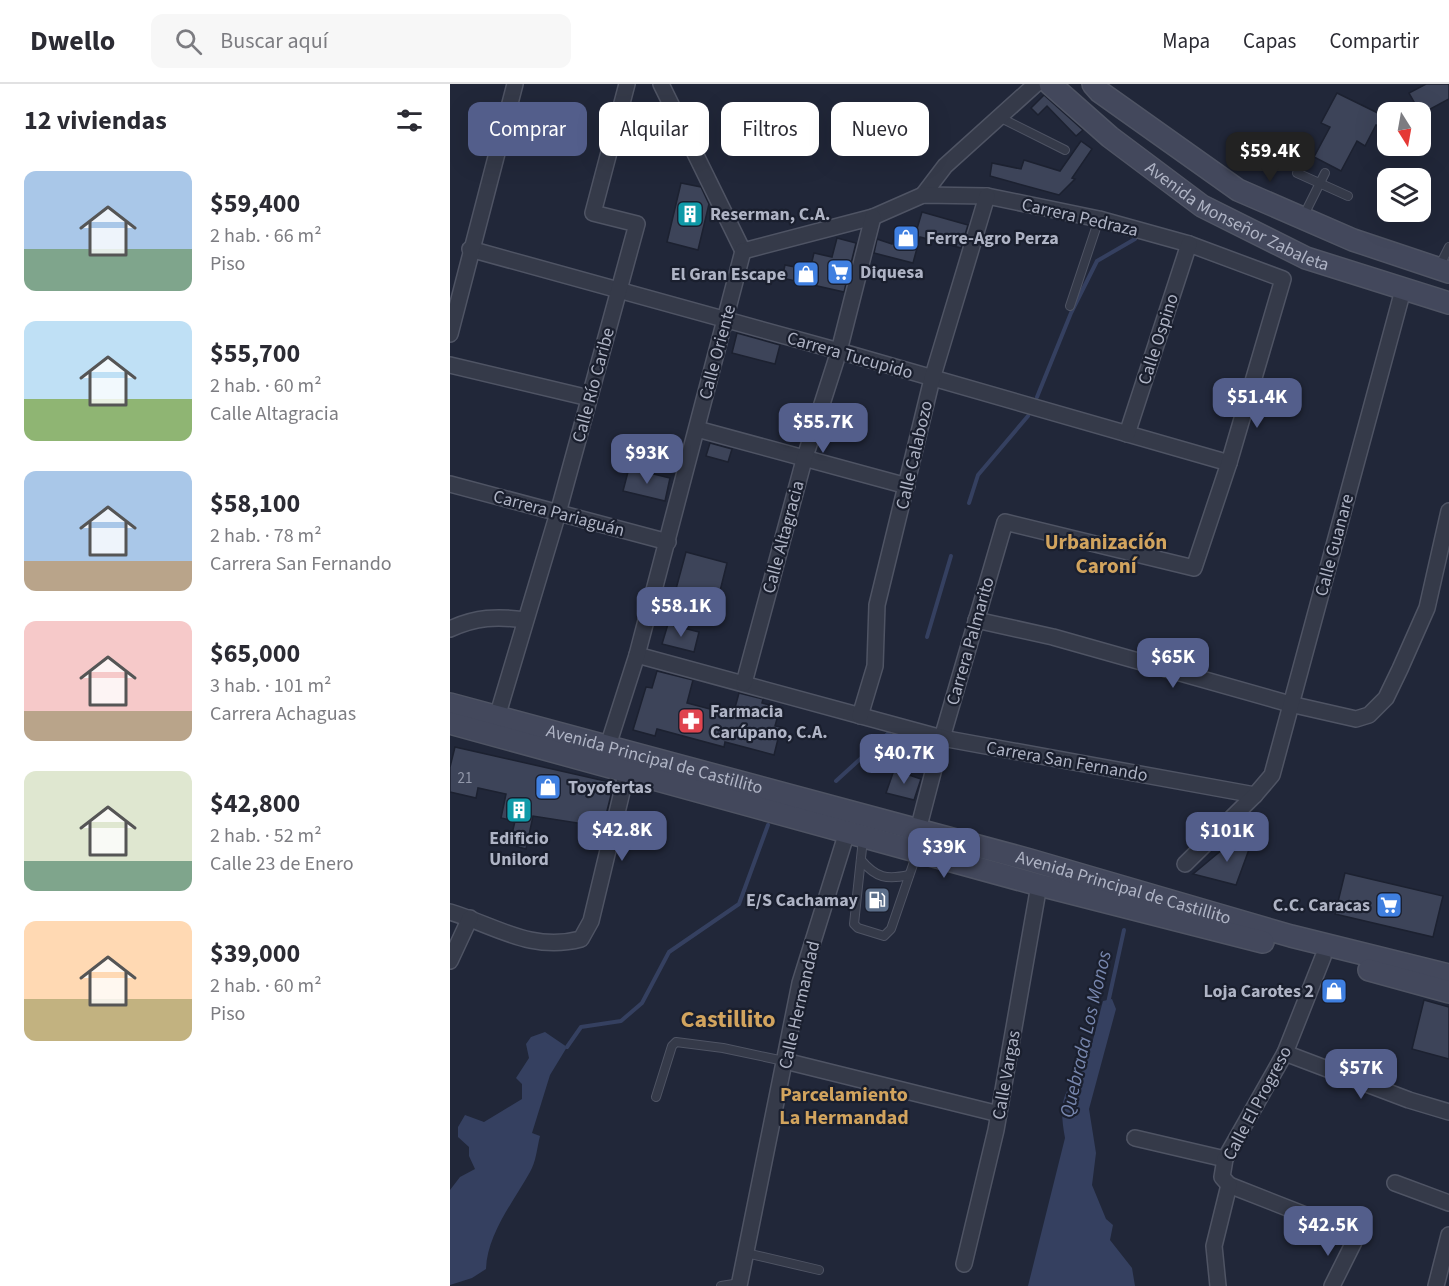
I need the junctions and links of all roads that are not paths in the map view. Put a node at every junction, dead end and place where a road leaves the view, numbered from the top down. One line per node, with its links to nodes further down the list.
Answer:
1 (514, 84): 20 (street)
2 (627, 84): 24 (street, Calle Río Caribe)
3 (661, 84): 21 (street)
4 (1036, 84): 7 (street)
5 (1050, 84): 23 (main road, Avenida Monseñor Zabaleta)
6 (1093, 84): 17 (main road, Avenida Monseñor Zabaleta)
7 (999, 117): 8 (lane); 12 (street)
8 (1065, 150)
9 (1297, 173): 11 (lane)
10 (1325, 173): 11 (lane)
11 (1319, 184): 14 (lane); 17 (lane)
12 (923, 195): 13 (street, Carrera Pedraza); 15 (street, Carrera Pedraza)
13 (987, 196): 16 (street, Carrera Pedraza); 31 (street, Calle Calabozo)
14 (1348, 196)
15 (873, 217): 21 (street, Carrera Pedraza); 29 (street, Calle Altagracia)
16 (1099, 219): 18 (street, Carrera Pedraza); 26 (lane)
17 (1303, 219): 22 (main road, Avenida Monseñor Zabaleta)
18 (1189, 244): 34 (street, Calle Ospino); 36 (street, Carrera Pedraza)
19 (1449, 247): 22 (lane)
20 (470, 249): 24 (street, Carrera Tucupido); 28 (street)
21 (743, 251): 27 (street, Calle Oriente)
22 (1444, 270)
23 (1403, 290): 25 (main road, Avenida Monseñor Zabaleta); 48 (street, Calle Guanare)
24 (619, 291): 27 (street, Carrera Tucupido); 32 (street, Calle Río Caribe)
25 (1449, 303)
26 (1070, 306)
27 (725, 321): 29 (street, Carrera Tucupido); 33 (street, Calle Oriente)
28 (450, 334)
29 (839, 351): 31 (street, Carrera Tucupido); 35 (street, Calle Altagracia)
30 (450, 365): 32 (street)
31 (932, 379): 34 (street, Carrera Tucupido); 38 (street, Calle Calabozo)
32 (588, 398): 40 (street, Calle Río Caribe)
33 (697, 429): 35 (street); 41 (street, Calle Oriente)
34 (1127, 434): 36 (street, Carrera Tucupido)
35 (804, 460): 38 (street); 46 (street, Calle Altagracia)
36 (1230, 463): 43 (street, Carrera Palmarito)
37 (450, 484): 40 (street, Carrera Pariaguán)
38 (907, 486): 49 (street, Calle Calabozo)
39 (1449, 511): 48 (street)
40 (558, 513): 41 (street, Carrera Pariaguán); 42 (street, Calle Río Caribe)
41 (668, 543): 45 (street, Calle Oriente)
42 (525, 620): 44 (street); 50 (street, Calle Río Caribe)
43 (976, 620): 48 (street); 52 (street, Carrera Palmarito)
44 (450, 629)
45 (637, 655): 46 (street, Carrera San Fernando); 53 (street, Calle Oriente)
46 (744, 683): 49 (street, Carrera San Fernando)
47 (450, 704): 50 (main road, Avenida Principal de Castillito)
48 (1290, 704): 55 (street, Calle Guanare)
49 (860, 716): 52 (street, Carrera San Fernando)
50 (497, 717): 53 (main road, Avenida Principal de Castillito)
51 (450, 723): 53 (main road, Avenida Principal de Castillito)
52 (942, 738): 55 (street, Carrera San Fernando); 56 (street, Carrera Palmarito)
53 (605, 756): 54 (main road, Avenida Principal de Castillito); 56 (main road, Avenida Principal de Castillito)
54 (627, 771): 57 (main road, Avenida Principal de Castillito); 64 (street)
55 (1255, 795): 60 (street, Calle Guanare)
56 (918, 830): 67 (main road, Avenida Principal de Castillito)
57 (855, 835): 58 (main road, Avenida Principal de Castillito); 59 (lane); 70 (street, Calle Hermandad)
58 (918, 852): 61 (lane); 62 (main road, Avenida Principal de Castillito)
59 (861, 860): 61 (lane); 61 (lane)
60 (1185, 864)
61 (909, 875)
62 (1039, 885): 65 (main road, Avenida Principal de Castillito); 73 (street, Calle Vargas)
63 (450, 912): 64 (street)
64 (470, 918): 66 (street)
65 (1323, 957): 68 (main road, Avenida Principal de Castillito); 69 (street, Calle El Progreso)
66 (450, 961)
67 (1445, 972)
68 (1449, 992)
69 (1285, 1053): 72 (street); 75 (street, Calle El Progreso)
70 (785, 1061): 71 (lane); 73 (street); 80 (street, Calle Hermandad)
71 (656, 1097)
72 (1449, 1112)
73 (999, 1114): 81 (street, Calle Vargas)
74 (1135, 1138): 75 (street)
75 (1225, 1159): 77 (street, Calle El Progreso)
76 (1395, 1183): 78 (street)
77 (1228, 1185): 85 (street, Calle El Progreso); 86 (street)
78 (1449, 1203)
79 (1449, 1235): 87 (street)
80 (746, 1253): 82 (lane); 83 (street, Calle Hermandad)
81 (964, 1264)
82 (819, 1270)
83 (739, 1285): 84 (lane)
84 (721, 1286)
85 (1218, 1286)
86 (1332, 1286)
87 (1436, 1286)

